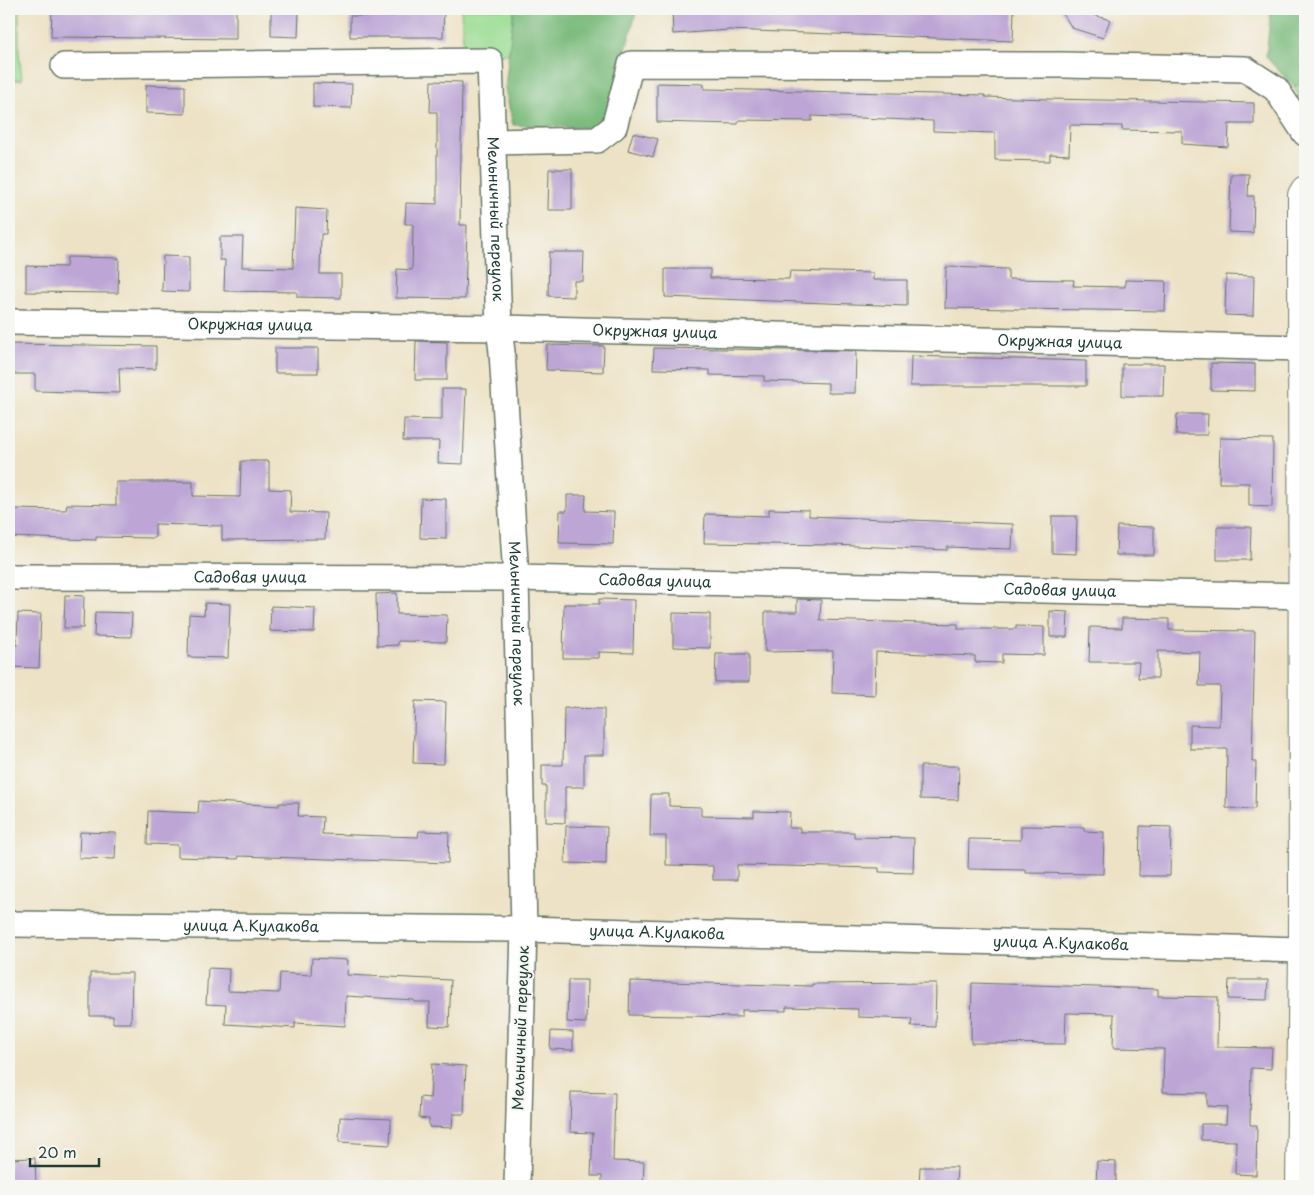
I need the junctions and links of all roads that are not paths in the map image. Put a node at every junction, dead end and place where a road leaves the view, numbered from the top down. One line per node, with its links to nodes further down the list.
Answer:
1 (64, 66): 3 (street, Мельничный переулок)
2 (1305, 133): 3 (street)
3 (493, 142): 6 (street, Мельничный переулок)
4 (1305, 190): 7 (main road)
5 (9, 322): 6 (street, Окружная улица)
6 (499, 328): 7 (street, Окружная улица); 9 (street, Мельничный переулок)
7 (1302, 348): 10 (main road)
8 (9, 577): 9 (street, Садовая улица)
9 (516, 578): 10 (street, Садовая улица); 12 (street, Мельничный переулок)
10 (1303, 596): 13 (main road)
11 (9, 924): 12 (street, улица А.Кулакова)
12 (524, 929): 13 (street, улица А.Кулакова); 14 (street, Мельничный переулок)
13 (1303, 950): 15 (main road)
14 (517, 1186)
15 (1300, 1186)

